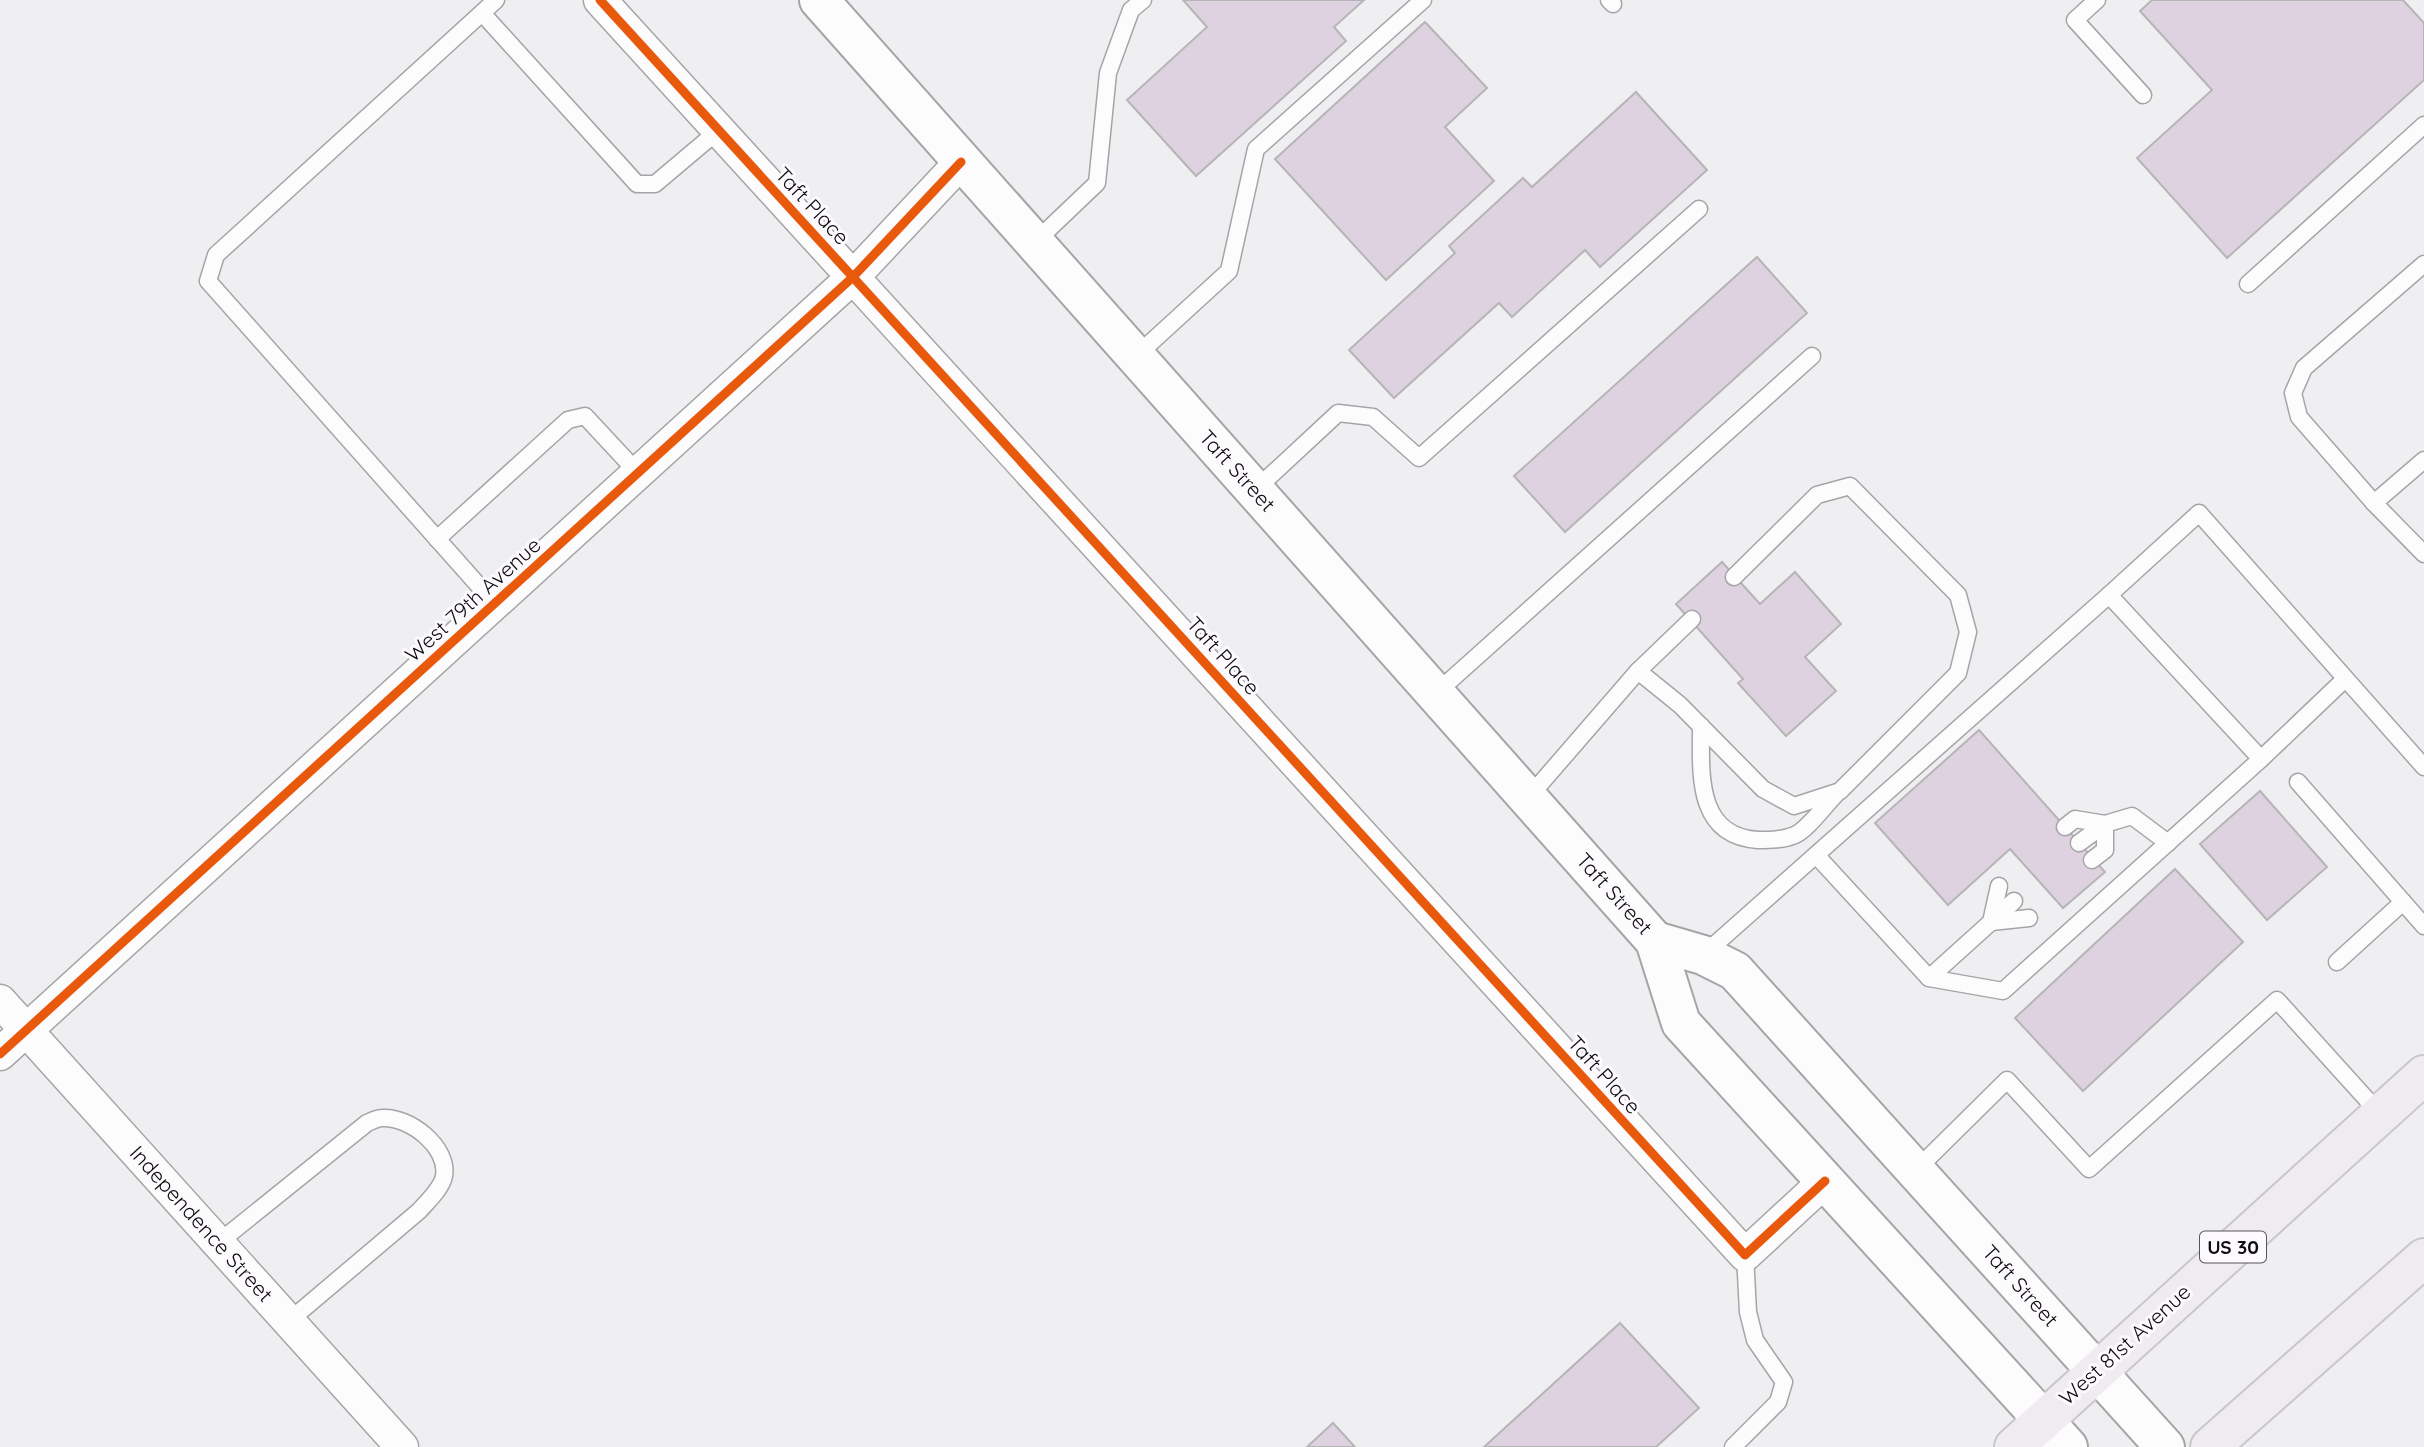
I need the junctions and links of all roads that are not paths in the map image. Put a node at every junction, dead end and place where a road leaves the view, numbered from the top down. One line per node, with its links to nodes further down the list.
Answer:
1 (496, 0): 7 (lane)
2 (600, 0): 10 (street, Taft Place)
3 (819, 0): 11 (main road, Taft Street)
4 (1143, 0): 13 (lane)
5 (1423, 0): 18 (lane)
6 (2097, 0): 8 (lane)
7 (482, 13): 10 (lane); 23 (lane)
8 (2143, 95)
9 (2424, 125): 16 (lane)
10 (719, 130): 15 (street, Taft Place)
11 (961, 162): 13 (main road, Taft Street); 15 (street, West 79th Avenue)
12 (1699, 209): 21 (lane)
13 (1034, 243): 18 (main road, Taft Street)
14 (2424, 264): 22 (lane)
15 (853, 277): 20 (street, West 79th Avenue); 62 (street, Taft Place)
16 (2248, 284)
17 (1812, 356): 31 (lane)
18 (1135, 357): 21 (main road, Taft Street)
19 (2424, 460): 22 (lane)
20 (638, 473): 23 (lane); 27 (street, West 79th Avenue)
21 (1254, 491): 31 (main road, Taft Street)
22 (2374, 503): 24 (lane)
23 (437, 539): 27 (lane)
24 (2424, 554)
25 (1734, 578): 36 (lane)
26 (2109, 595): 30 (lane); 33 (lane); 42 (lane)
27 (495, 604): 55 (street, West 79th Avenue)
28 (1692, 619): 29 (lane)
29 (1639, 671): 32 (lane); 37 (lane)
30 (2345, 679): 33 (lane); 34 (lane)
31 (1435, 694): 37 (main road, Taft Street)
32 (1700, 726): 36 (lane); 36 (lane)
33 (2261, 759): 41 (lane)
34 (2424, 767)
35 (2298, 782): 46 (lane)
36 (1840, 791)
37 (1528, 798): 50 (main road, Taft Street)
38 (2105, 824): 39 (lane); 40 (lane); 41 (lane); 43 (lane)
39 (2065, 827)
40 (2079, 843)
41 (2168, 843): 53 (lane)
42 (1816, 855): 51 (lane); 53 (lane)
43 (2092, 860)
44 (1999, 886): 48 (lane)
45 (2014, 901): 48 (lane)
46 (2403, 902): 49 (lane); 52 (lane)
47 (2029, 918): 48 (lane)
48 (1991, 922): 53 (lane)
49 (2424, 926)
50 (1656, 941): 51 (main road, Taft Street); 60 (main road, Taft Street)
51 (1703, 955): 59 (main road, Taft Street)
52 (2337, 962)
53 (1929, 978)
54 (0, 1001): 55 (street, Independence Street)
55 (26, 1030): 56 (street, West 79th Avenue); 61 (street, Independence Street)
56 (0, 1055)
57 (2424, 1075): 58 (main road, West 81st Avenue / US 30)
58 (2380, 1114): 59 (lane); 65 (main road, West 81st Avenue / US 30)
59 (1916, 1170): 65 (main road, Taft Street)
60 (1825, 1181): 62 (street); 66 (main road, Taft Street)
61 (218, 1243): 64 (street, Independence Street); 64 (lane)
62 (1745, 1255): 68 (lane)
63 (2424, 1258): 71 (main road)
64 (289, 1321): 67 (street, Independence Street)
65 (2096, 1371): 66 (main road, West 81st Avenue / US 30); 70 (main road, Taft Street)
66 (2055, 1433): 69 (main road, West 81st Avenue / US 30)
67 (402, 1447)
68 (1733, 1447)
69 (2014, 1447)
70 (2165, 1447)
71 (2210, 1447)

